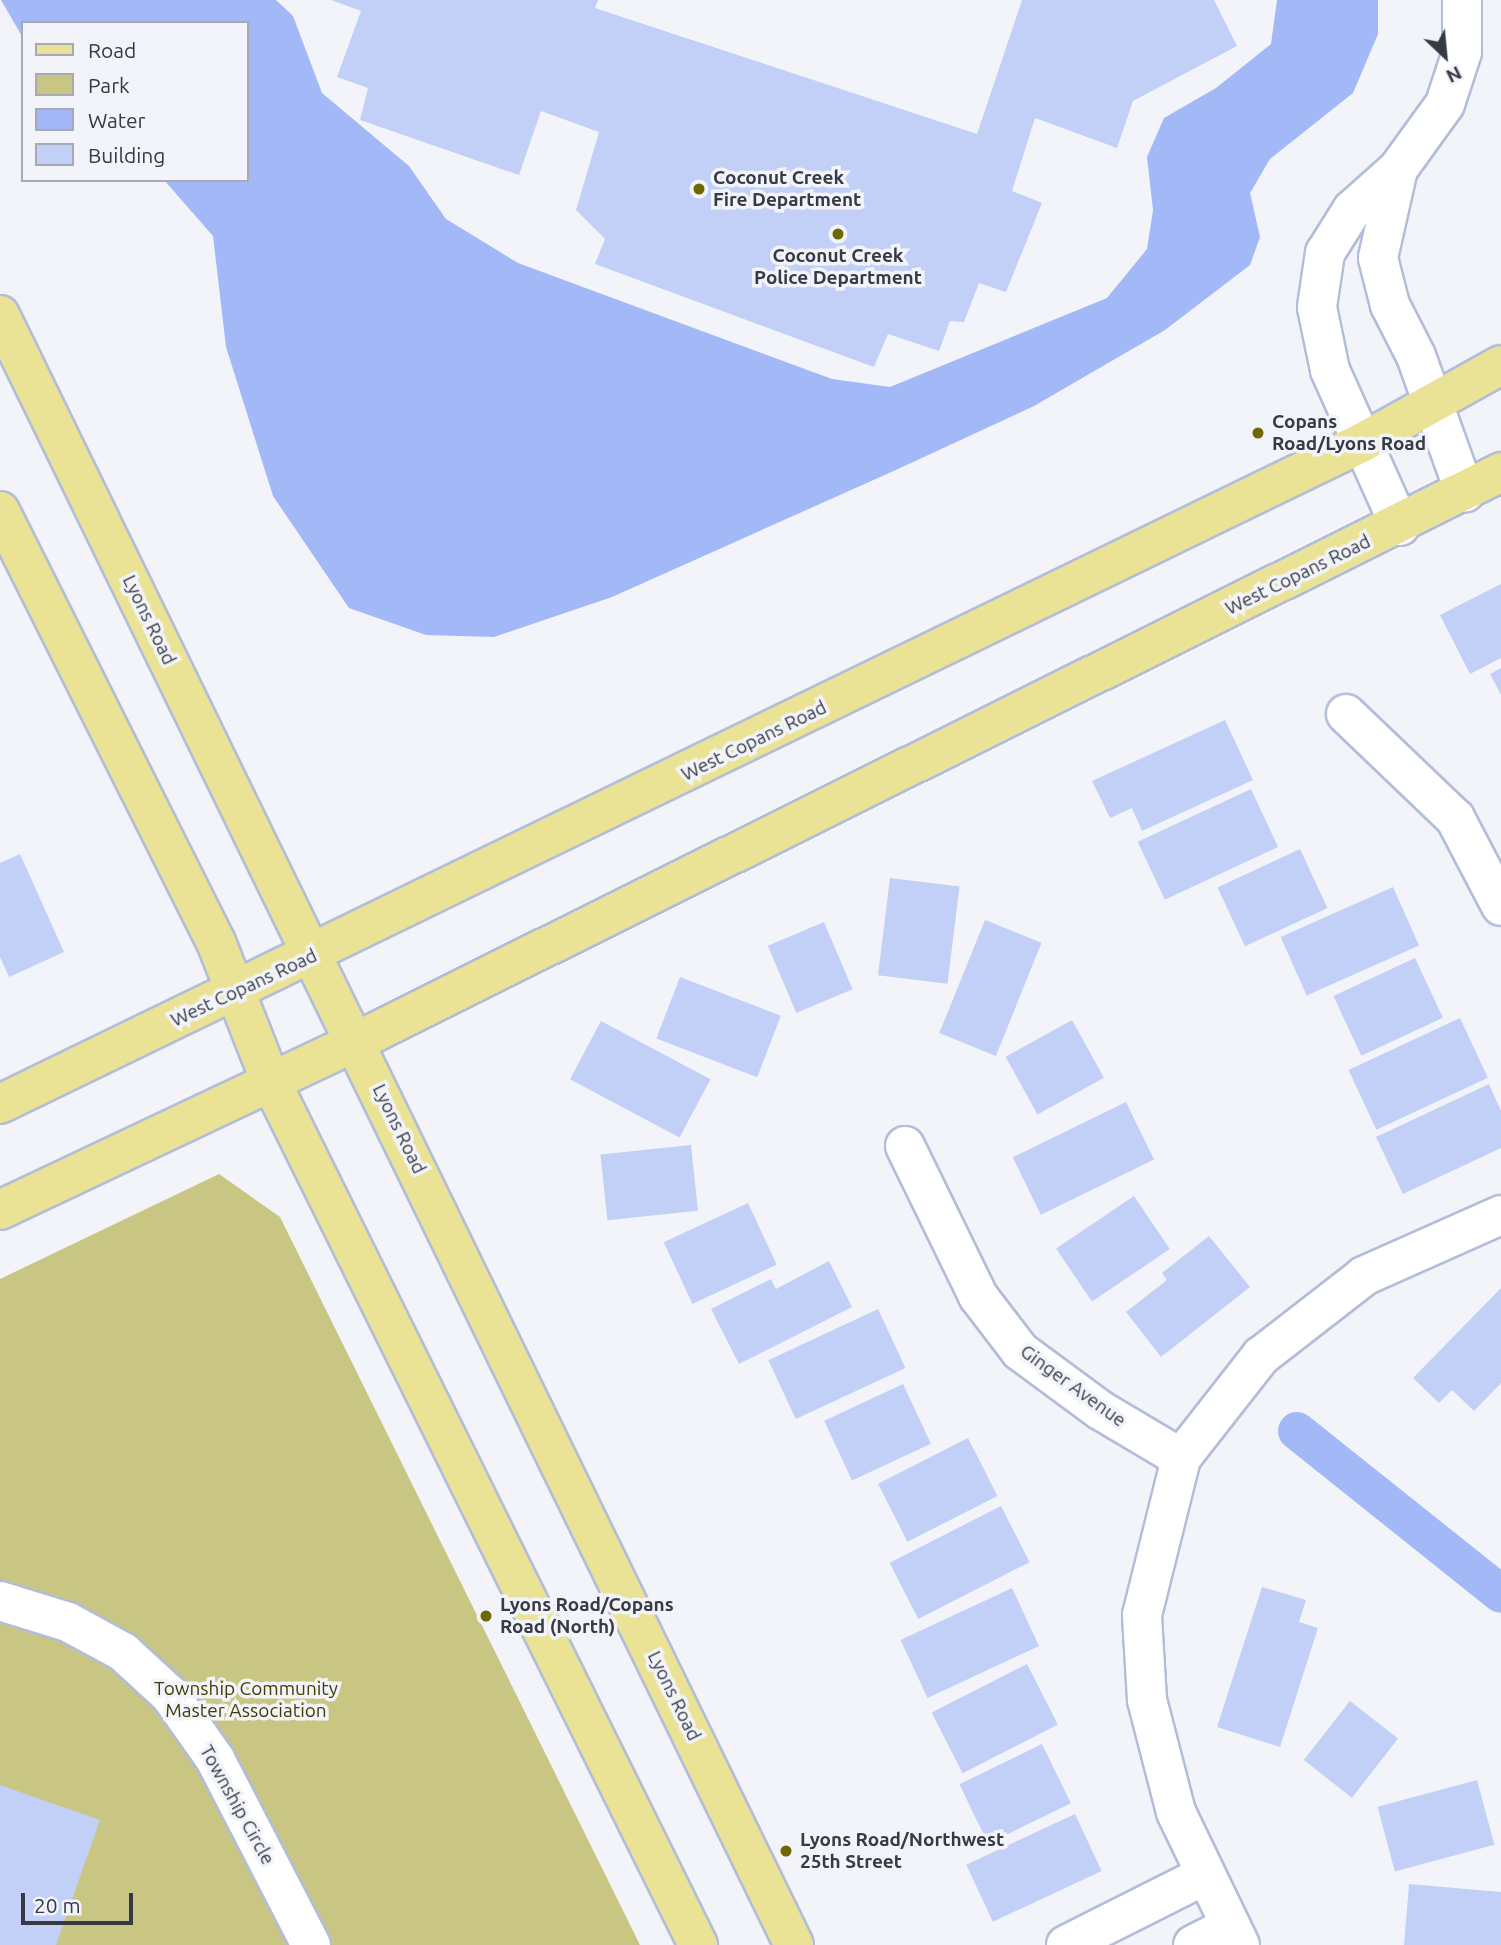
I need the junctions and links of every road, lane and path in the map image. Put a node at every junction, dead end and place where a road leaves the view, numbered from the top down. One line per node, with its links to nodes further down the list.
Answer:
1 (1462, 0): 2 (street)
2 (1398, 169): 5 (street); 6 (street)
3 (0, 315): 13 (main road, Lyons Road)
4 (1501, 365): 5 (main road, West Copans Road)
5 (1434, 404): 6 (main road, West Copans Road); 8 (street)
6 (1361, 443): 10 (street); 13 (main road, West Copans Road)
7 (1501, 472): 8 (main road, West Copans Road)
8 (1465, 493): 10 (main road, West Copans Road)
9 (0, 511): 14 (main road)
10 (1400, 526): 15 (main road, West Copans Road)
11 (1346, 714): 12 (street)
12 (1501, 906)
13 (313, 956): 14 (main road, West Copans Road); 15 (main road, Lyons Road)
14 (237, 990): 16 (main road); 17 (main road, West Copans Road)
15 (358, 1041): 16 (main road, West Copans Road); 27 (main road, Lyons Road)
16 (271, 1082): 19 (main road, West Copans Road); 26 (main road)
17 (0, 1104)
18 (905, 1146): 21 (street, Ginger Avenue)
19 (0, 1210)
20 (1501, 1215): 21 (street)
21 (1181, 1458): 23 (street)
22 (0, 1601): 25 (street, Township Circle)
23 (1203, 1876): 24 (street); 28 (street)
24 (1235, 1936): 29 (street)
25 (310, 1945)
26 (698, 1945)
27 (794, 1945)
28 (1066, 1945)
29 (1193, 1945)

